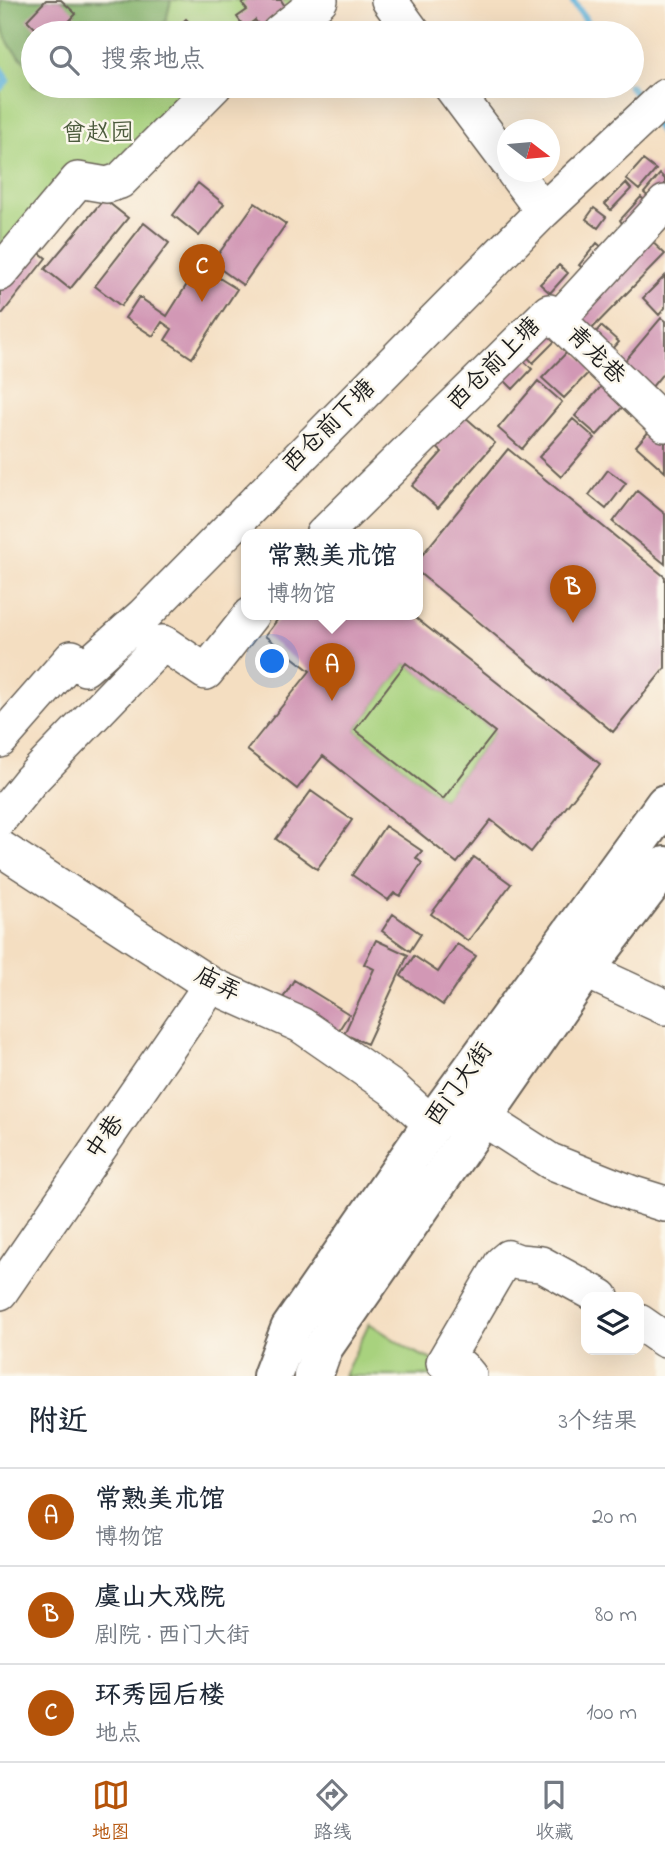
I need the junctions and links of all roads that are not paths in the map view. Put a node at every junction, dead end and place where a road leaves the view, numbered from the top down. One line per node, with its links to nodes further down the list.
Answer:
1 (320, 0): 3 (street)
2 (389, 0): 4 (street)
3 (294, 21)
4 (404, 21)
5 (202, 98): 12 (street)
6 (460, 98): 8 (street)
7 (654, 108): 11 (street, 西仓前下塘)
8 (497, 147)
9 (521, 182): 11 (street)
10 (665, 203): 13 (street, 西仓前上塘)
11 (543, 211): 15 (street, 西仓前下塘)
12 (0, 273)
13 (555, 317): 14 (street, 青龙巷); 16 (street, 西仓前上塘)
14 (665, 424)
15 (246, 529)
16 (329, 529)
17 (241, 535): 19 (street, 西仓前下塘)
18 (247, 620): 19 (street)
19 (153, 629): 20 (street, 西仓前下塘); 22 (street)
20 (3, 730)
21 (665, 804): 29 (main road, 西门大街)
22 (0, 818)
23 (0, 848): 26 (street, 庙弄)
24 (665, 866): 25 (main road, 西门大街)
25 (585, 970): 27 (street); 28 (main road, 西门大街)
26 (211, 985): 29 (street, 庙弄); 31 (street, 中巷)
27 (665, 1007)
28 (484, 1118): 30 (street); 36 (main road, 西门大街)
29 (432, 1124): 35 (main road, 西门大街)
30 (665, 1204)
31 (0, 1292)
32 (592, 1292): 37 (street)
33 (644, 1325): 34 (street)
34 (665, 1340)
35 (272, 1376)
36 (313, 1376)
37 (469, 1376)

